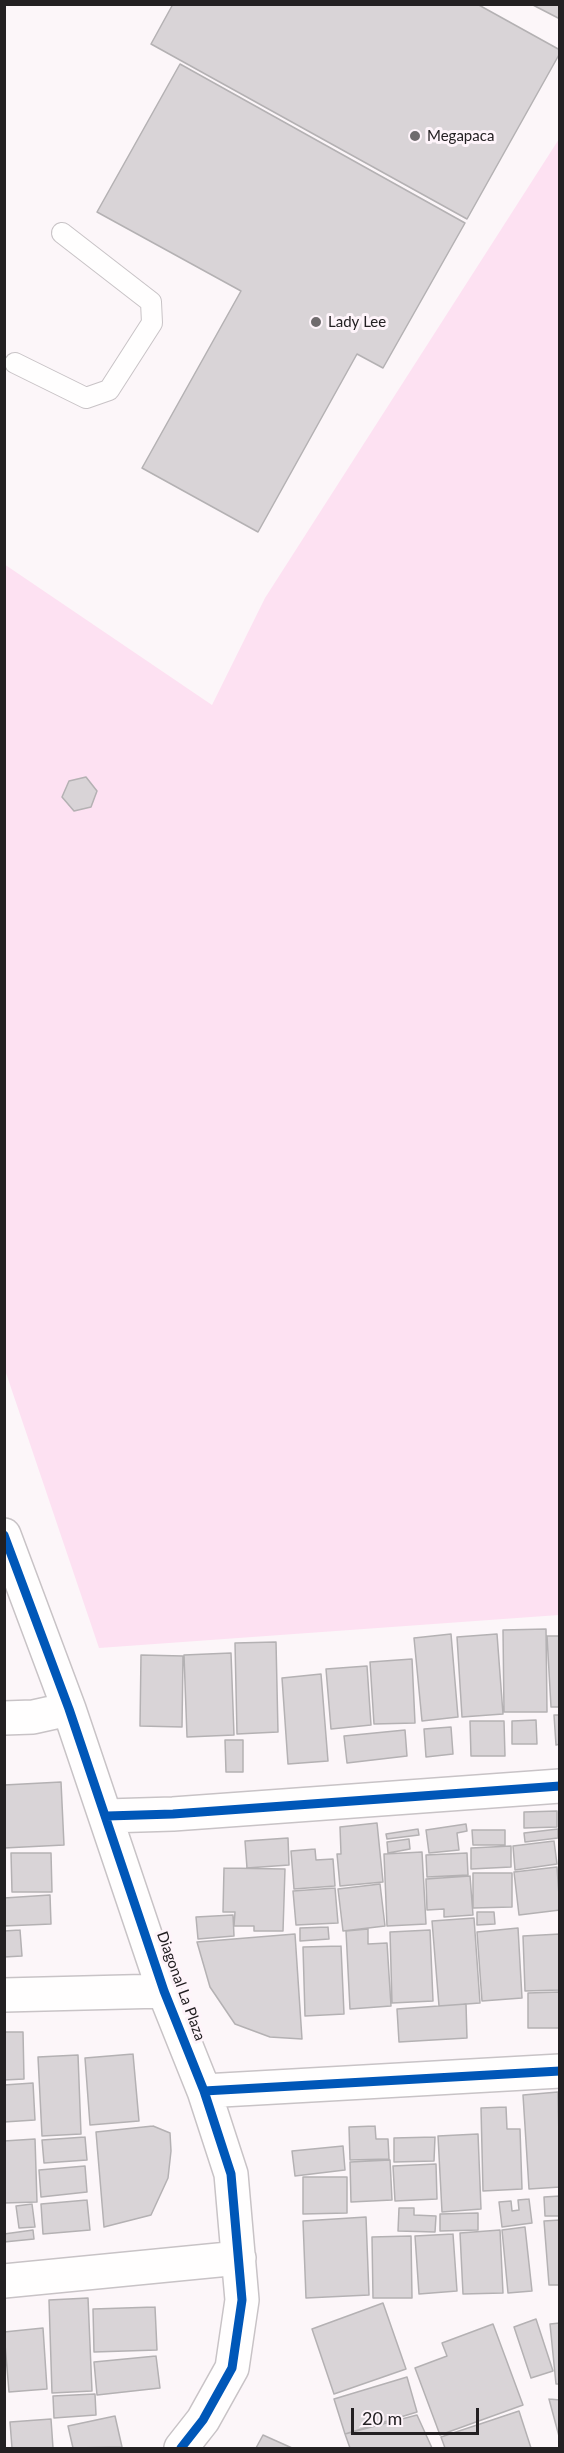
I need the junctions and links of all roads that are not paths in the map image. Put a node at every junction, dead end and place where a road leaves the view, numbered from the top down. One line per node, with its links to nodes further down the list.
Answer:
1 (62, 233): 2 (lane)
2 (15, 363)
3 (4, 1535): 4 (street, Diagonal La Plaza)
4 (69, 1709): 5 (street); 7 (street, Diagonal La Plaza)
5 (4, 1718)
6 (560, 1786): 7 (street)
7 (107, 1816): 8 (street, Diagonal La Plaza)
8 (164, 1991): 9 (street); 11 (street, Diagonal La Plaza)
9 (4, 1995)
10 (560, 2071): 11 (street)
11 (204, 2091): 12 (street, Diagonal La Plaza)
12 (238, 2258): 13 (street); 14 (street, Diagonal La Plaza)
13 (4, 2281)
14 (181, 2448)

